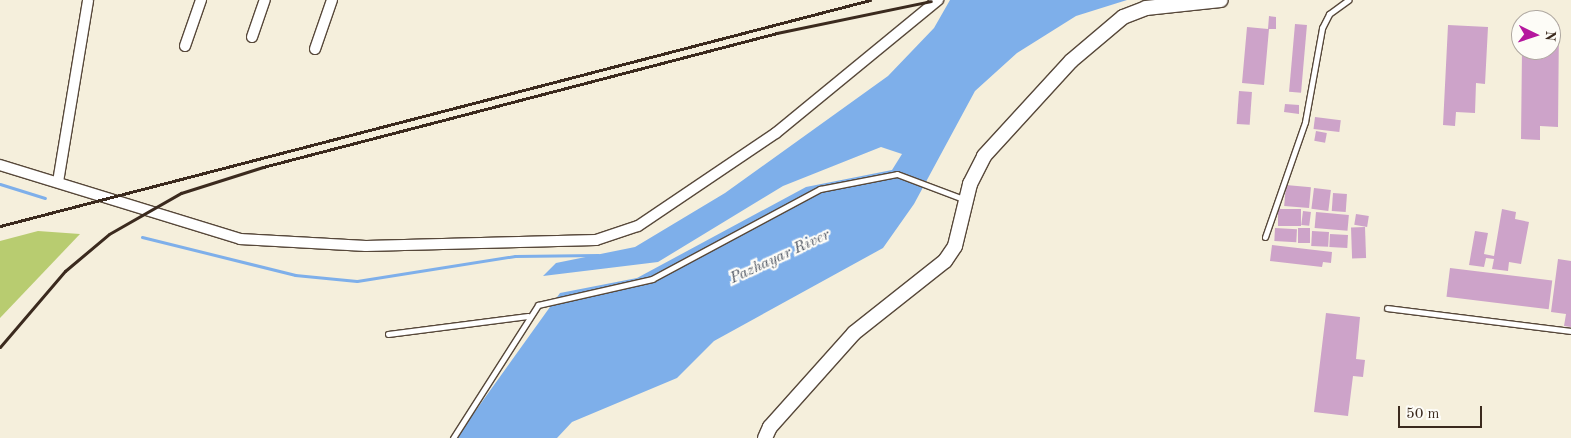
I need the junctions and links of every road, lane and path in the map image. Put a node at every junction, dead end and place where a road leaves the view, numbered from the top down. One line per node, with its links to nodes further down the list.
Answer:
1 (88, 0): 12 (street)
2 (201, 0): 9 (street)
3 (265, 0): 8 (street)
4 (332, 0): 10 (street)
5 (938, 0): 12 (street)
6 (1221, 0): 13 (street)
7 (1348, 0): 14 (lane)
8 (252, 37)
9 (185, 46)
10 (315, 49)
11 (0, 165): 12 (street)
12 (58, 182)
13 (966, 200): 16 (lane); 20 (street)
14 (1265, 237)
15 (1387, 308): 17 (lane)
16 (528, 316): 18 (lane); 19 (lane)
17 (1571, 331)
18 (388, 334)
19 (453, 438)
20 (765, 438)

